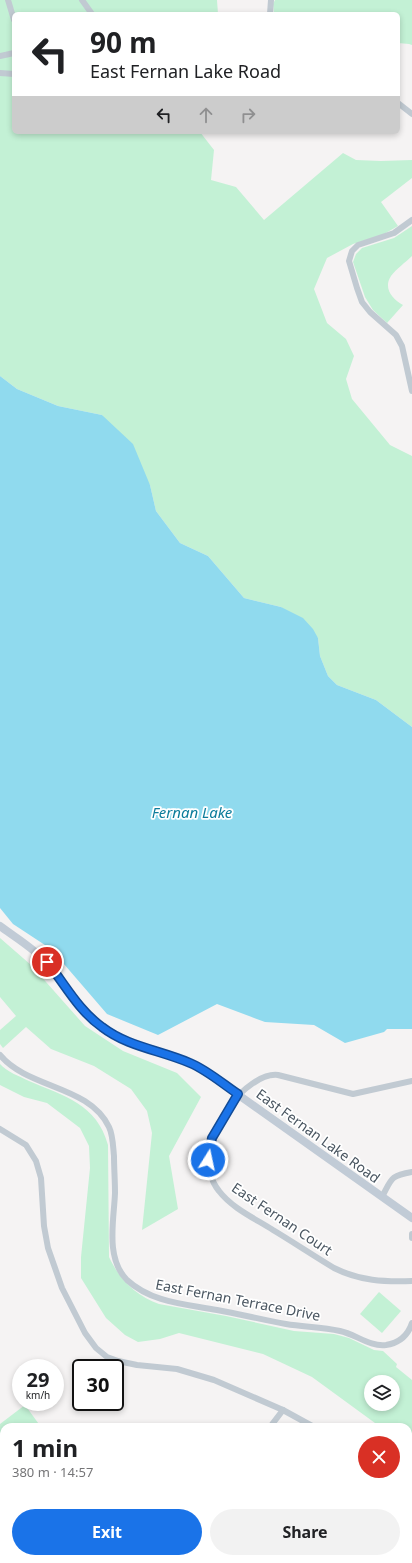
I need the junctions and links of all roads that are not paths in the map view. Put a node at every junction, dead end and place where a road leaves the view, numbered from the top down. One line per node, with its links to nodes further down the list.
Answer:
1 (8, 0): 6 (street)
2 (82, 0): 4 (street)
3 (271, 0): 5 (street)
4 (91, 12)
5 (270, 12)
6 (12, 13)
7 (12, 53): 8 (street)
8 (0, 56)
9 (0, 73): 10 (street)
10 (12, 74)
11 (400, 105): 12 (street)
12 (412, 114)
13 (412, 220): 14 (street)
14 (412, 391)
15 (0, 926): 18 (street, East Fernan Lake Road)
16 (0, 1054): 26 (street, East Fernan Terrace Drive)
17 (412, 1081): 18 (street)
18 (238, 1094): 21 (street, East Fernan Lake Road); 25 (street, East Fernan Court)
19 (0, 1129): 27 (street)
20 (412, 1172): 21 (street)
21 (382, 1197): 22 (street, East Fernan Lake Road)
22 (412, 1218)
23 (412, 1234): 24 (street)
24 (412, 1238)
25 (412, 1281)
26 (412, 1323)
27 (283, 1410): 28 (street); 29 (street)
28 (273, 1423)
29 (307, 1423)

